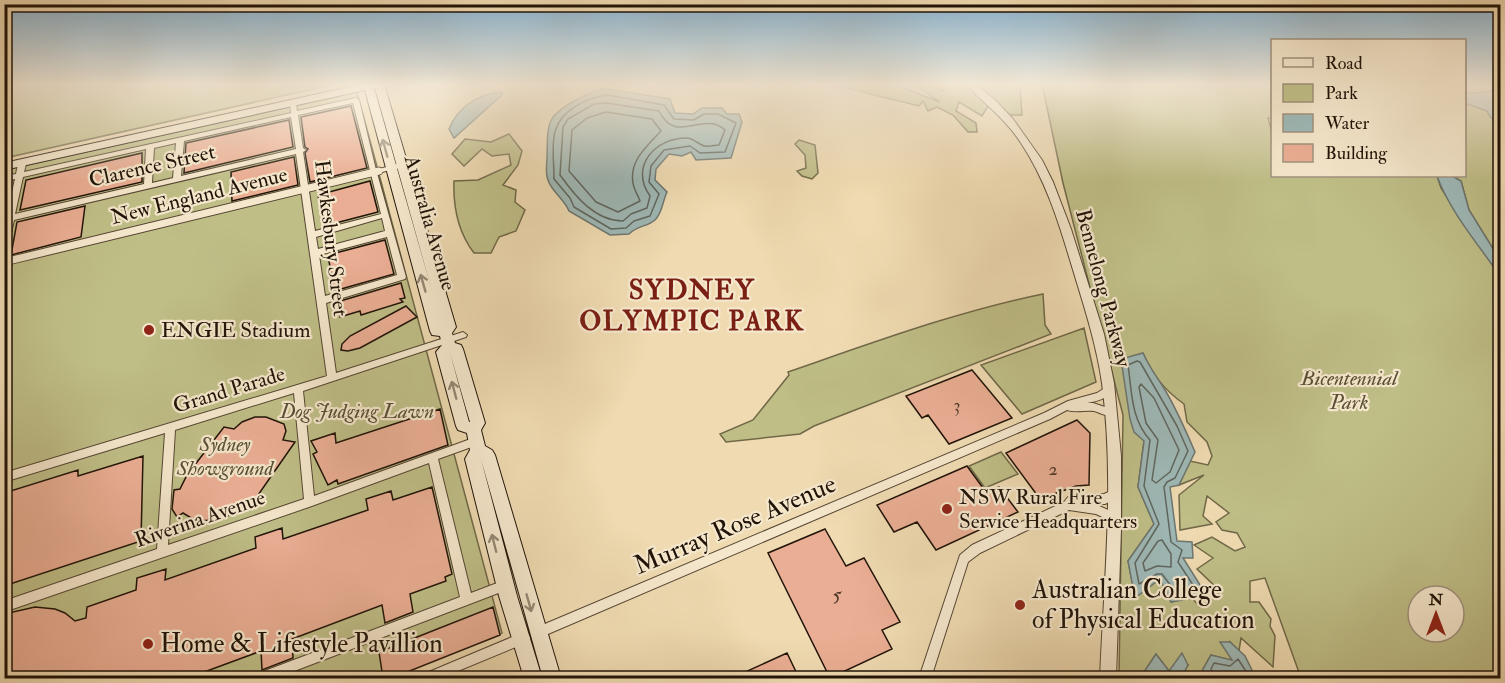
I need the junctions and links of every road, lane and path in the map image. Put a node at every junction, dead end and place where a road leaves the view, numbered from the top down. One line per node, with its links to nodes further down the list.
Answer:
1 (238, 116): 11 (main road)
2 (244, 116): 12 (main road)
3 (259, 116): 8 (street)
4 (296, 116): 10 (street, Hawkesbury Street)
5 (363, 116): 14 (street)
6 (377, 116): 14 (main road, Australia Avenue)
7 (1005, 116): 32 (street, Bennelong Parkway)
8 (180, 140): 9 (street); 16 (street)
9 (150, 147): 15 (street); 18 (street)
10 (302, 150): 16 (street, Clarence Street); 19 (street, Hawkesbury Street)
11 (4, 161)
12 (22, 164): 13 (main road); 15 (street)
13 (4, 167)
14 (386, 169): 19 (street, New England Avenue); 20 (street); 29 (main road, Australia Avenue)
15 (20, 176): 17 (street); 21 (street)
16 (177, 179): 18 (street, Clarence Street)
17 (4, 180)
18 (148, 186): 21 (street, Clarence Street)
19 (307, 188): 23 (street, Hawkesbury Street); 26 (street, New England Avenue)
20 (386, 215): 22 (street); 23 (street)
21 (11, 218): 24 (street)
22 (390, 232): 25 (street); 27 (street)
23 (312, 235): 25 (street, Hawkesbury Street)
24 (4, 246)
25 (315, 253): 27 (street, Hawkesbury Street)
26 (4, 262)
27 (320, 301): 30 (street, Hawkesbury Street)
28 (463, 335): 29 (street, Grand Parade)
29 (447, 340): 30 (street, Grand Parade); 36 (main road)
30 (332, 378): 31 (street, Grand Parade)
31 (298, 388): 35 (street, Grand Parade); 40 (street)
32 (1108, 390): 33 (street, Murray Rose Avenue); 34 (street, Bennelong Parkway)
33 (1060, 410): 34 (street, Murray Rose Avenue); 47 (street, Murray Rose Avenue)
34 (1111, 413): 39 (street, Bennelong Parkway)
35 (170, 428): 38 (street, Grand Parade); 43 (street)
36 (475, 440): 37 (street, Riverina Avenue); 44 (main road, one-way to 36); 47 (main road, one-way to 47)
37 (432, 456): 40 (street, Riverina Avenue); 45 (street)
38 (4, 478)
39 (1113, 495): 41 (street); 42 (street, Bennelong Parkway)
40 (309, 502): 43 (street, Riverina Avenue)
41 (1068, 505): 42 (street); 52 (street)
42 (1113, 517): 53 (street, Bennelong Parkway)
43 (162, 552): 46 (street, Riverina Avenue)
44 (505, 585): 45 (street); 47 (main road)
45 (467, 600): 48 (street)
46 (4, 607)
47 (530, 636): 49 (street, Murray Rose Avenue); 50 (main road); 51 (main road)
48 (262, 678)
49 (428, 678)
50 (533, 678)
51 (552, 678)
52 (925, 678)
53 (1108, 678)

